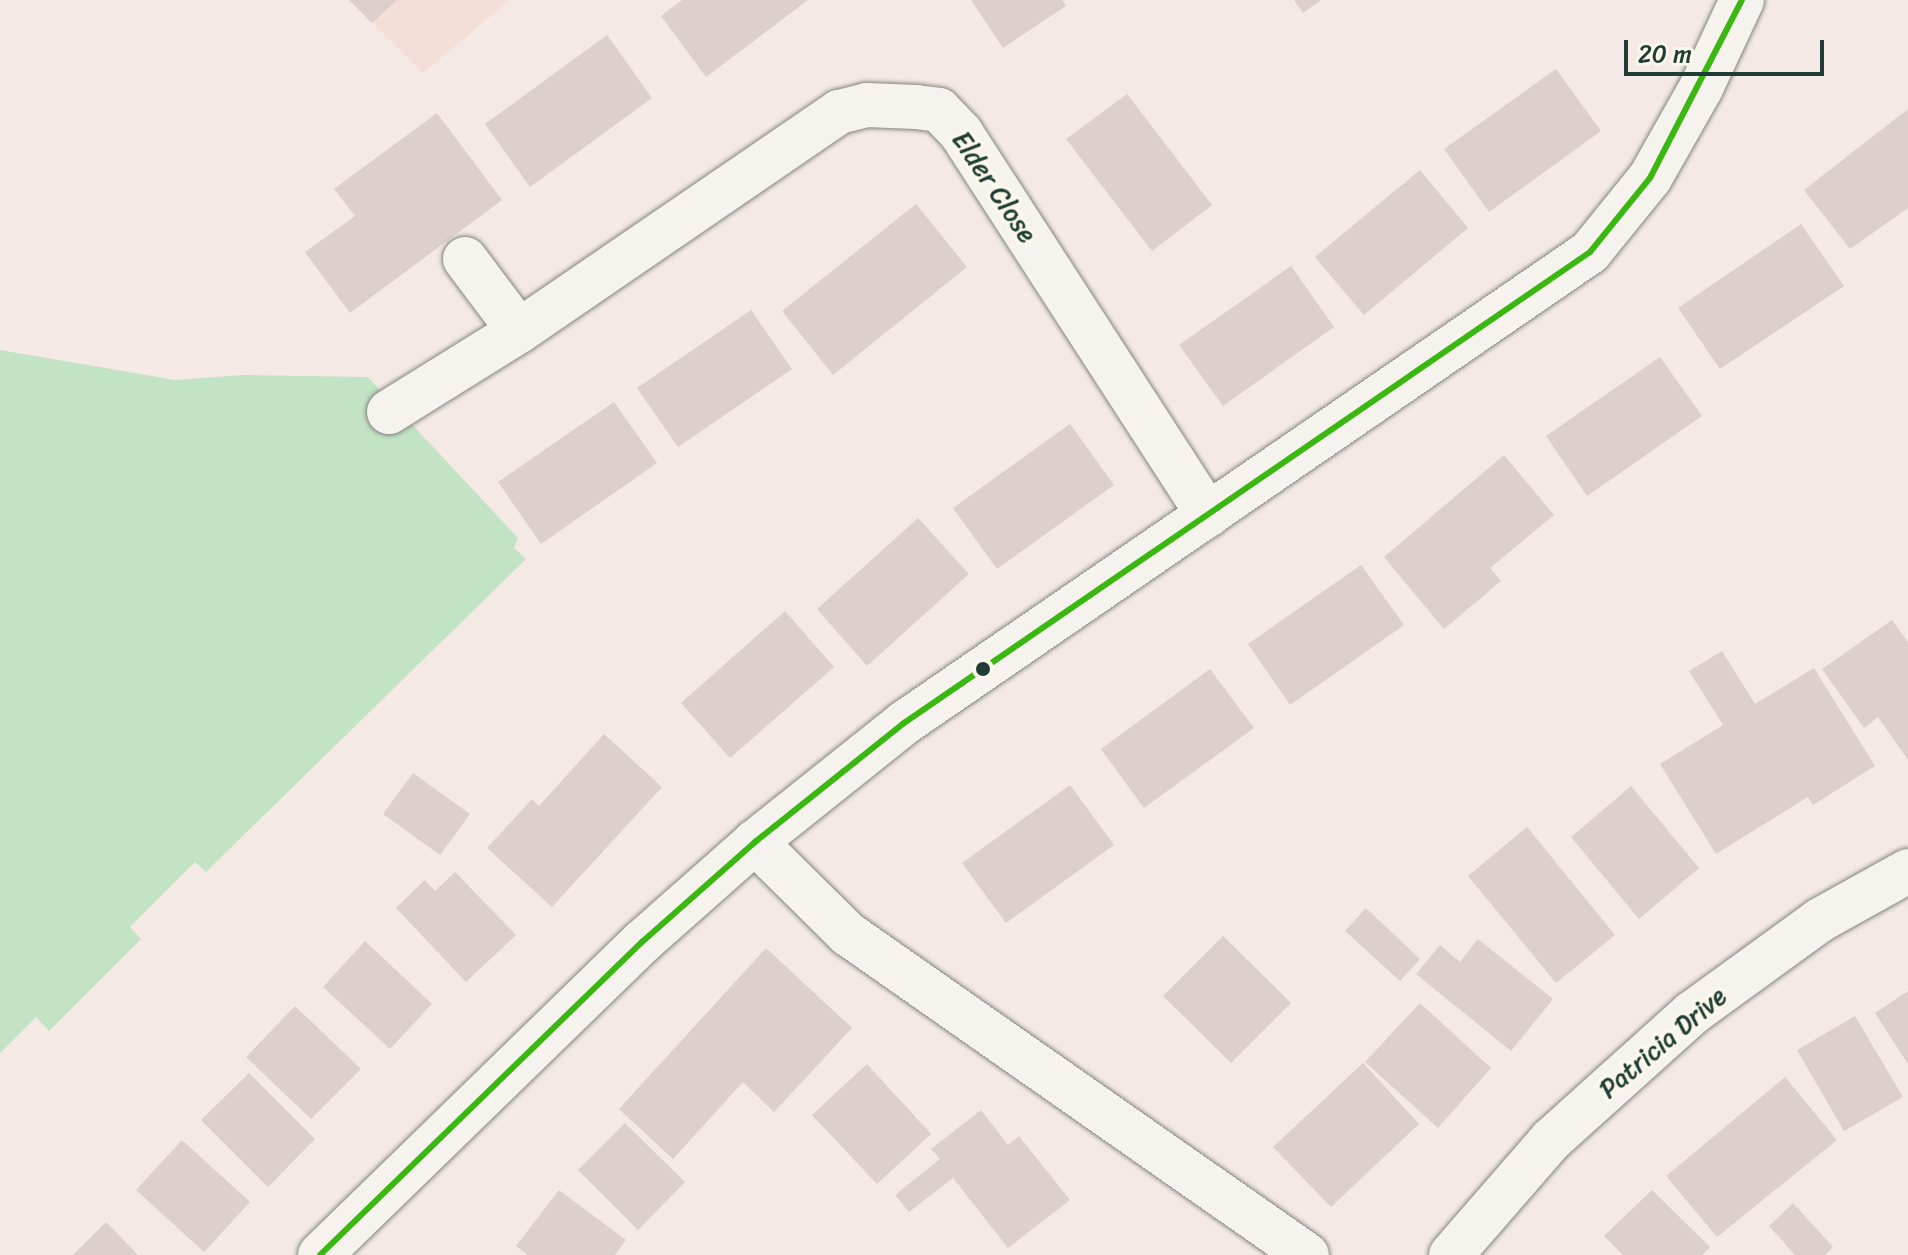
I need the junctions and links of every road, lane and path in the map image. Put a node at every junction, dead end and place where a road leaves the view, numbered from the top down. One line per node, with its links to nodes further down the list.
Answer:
1 (1742, 0): 5 (street)
2 (465, 259): 3 (street)
3 (519, 331): 4 (street, Elder Close); 5 (street, Elder Close)
4 (389, 412)
5 (1208, 515): 6 (street)
6 (755, 842): 8 (street); 9 (street)
7 (1908, 871): 10 (street, Patricia Drive)
8 (320, 1255)
9 (1307, 1255)
10 (1451, 1255)

